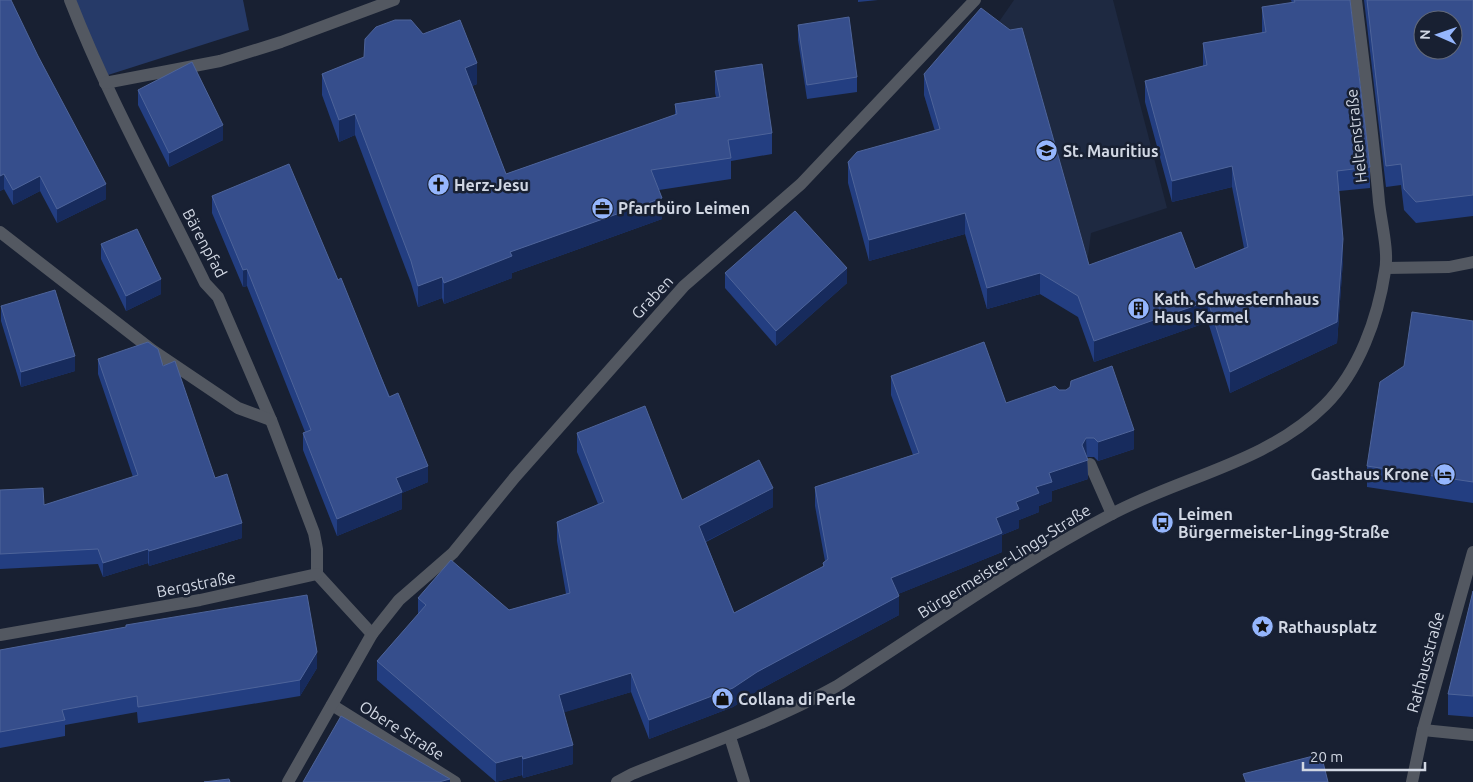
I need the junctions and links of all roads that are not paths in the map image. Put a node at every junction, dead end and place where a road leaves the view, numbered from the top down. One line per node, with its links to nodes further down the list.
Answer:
1 (70, 0): 5 (street, Bärenpfad)
2 (394, 0): 5 (street)
3 (975, 0): 15 (street, Graben)
4 (1356, 0): 8 (street, Heltenstraße)
5 (105, 83): 9 (street, Bärenpfad)
6 (0, 232): 9 (street)
7 (1473, 262): 8 (street)
8 (1386, 268): 11 (street, Bürgermeister-Lingg-Straße)
9 (271, 420): 13 (street, Bärenpfad)
10 (1090, 464): 11 (street)
11 (1112, 514): 20 (street, Bürgermeister-Lingg-Straße)
12 (1473, 552): 14 (street, Rathausstraße)
13 (317, 574): 15 (street); 16 (street, Bergstraße)
14 (1467, 589): 18 (street, Rathausstraße)
15 (372, 634): 17 (street, Graben)
16 (0, 635)
17 (332, 705): 21 (street, Graben); 22 (street, Obere Straße)
18 (1423, 730): 19 (street); 25 (street, Rathausstraße)
19 (1473, 735)
20 (730, 737): 23 (street, Bürgermeister-Lingg-Straße); 24 (street)
21 (288, 782)
22 (455, 782)
23 (617, 782)
24 (744, 782)
25 (1412, 782)

